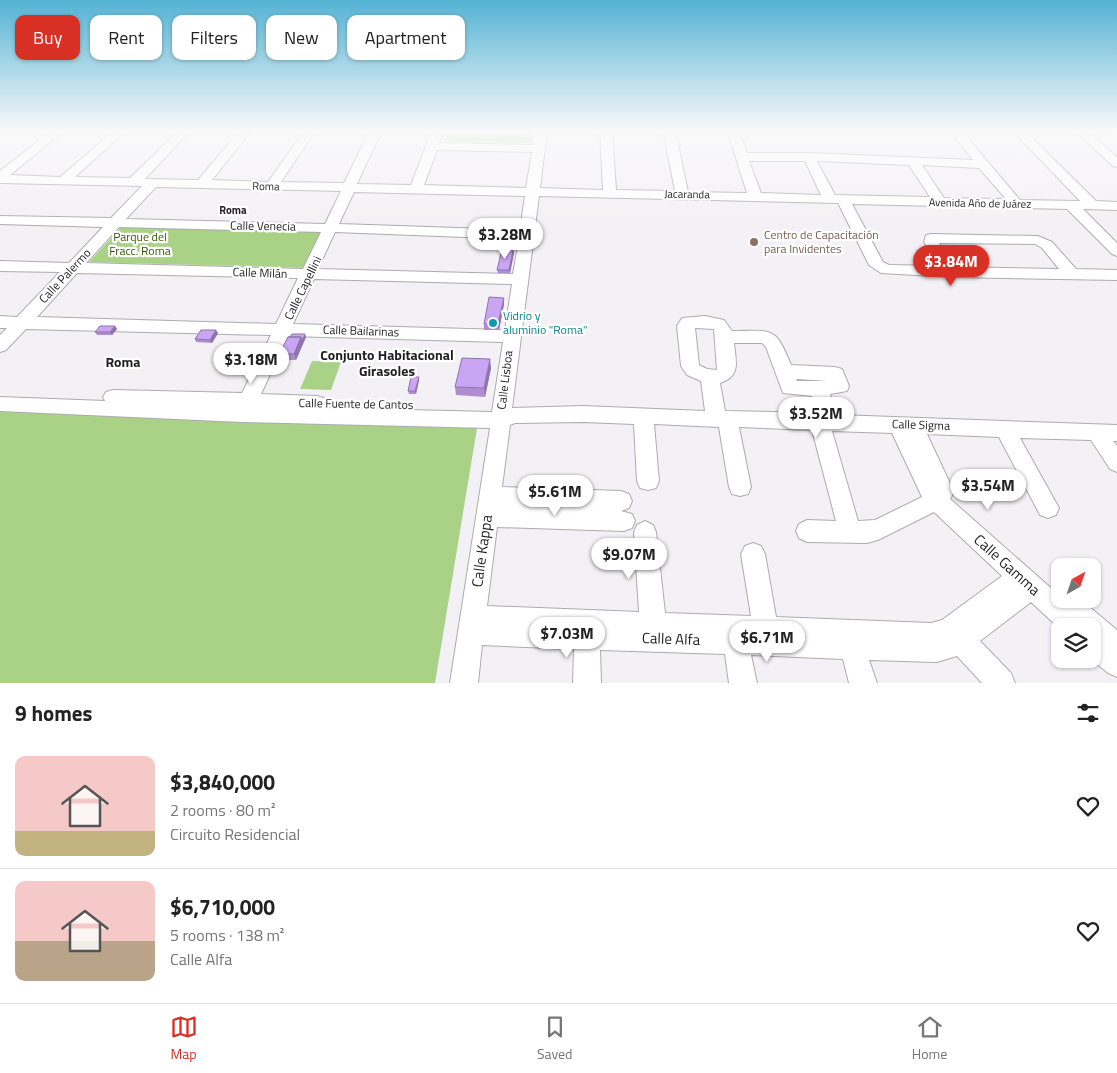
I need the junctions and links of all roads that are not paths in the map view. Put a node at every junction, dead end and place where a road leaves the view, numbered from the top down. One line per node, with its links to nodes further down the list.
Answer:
1 (20, 162): 16 (street)
2 (85, 162): 17 (street)
3 (155, 162): 18 (street)
4 (221, 162): 20 (street)
5 (288, 162): 21 (street)
6 (362, 162): 22 (street, Calle Capellini)
7 (426, 162): 23 (street)
8 (536, 162): 24 (street)
9 (608, 162): 25 (street)
10 (675, 162): 26 (street)
11 (744, 162): 27 (street)
12 (811, 162): 28 (street)
13 (913, 162): 15 (street); 29 (street)
14 (1049, 162): 32 (street)
15 (982, 164): 30 (street)
16 (0, 178): 17 (street, Roma)
17 (63, 181): 18 (street, Roma)
18 (133, 184): 19 (street, Roma)
19 (151, 184): 20 (street, Roma); 35 (street, Calle Palermo)
20 (201, 185): 21 (street, Roma)
21 (271, 186): 22 (street, Roma)
22 (350, 188): 23 (street, Roma); 36 (street, Calle Capellini)
23 (416, 189): 24 (street, Roma)
24 (532, 191): 25 (street, Jacaranda); 37 (street, Calle Lisboa)
25 (610, 193): 26 (street, Jacaranda)
26 (682, 194): 27 (street, Jacaranda)
27 (755, 196): 28 (street, Jacaranda)
28 (836, 199): 29 (street, Avenida Año de Juárez); 41 (street)
29 (940, 202): 30 (street, Avenida Año de Juárez)
30 (1016, 203): 31 (street, Avenida Año de Juárez)
31 (1071, 205): 32 (street, Avenida Año de Juárez); 38 (street)
32 (1092, 205): 33 (street, Avenida Año de Juárez)
33 (1117, 206)
34 (0, 220): 35 (street, Calle Venecia)
35 (114, 223): 36 (street, Calle Venecia); 40 (street, Calle Palermo)
36 (332, 228): 37 (street, Calle Venecia); 42 (street, Calle Capellini)
37 (526, 235): 45 (street, Calle Lisboa)
38 (1117, 251)
39 (0, 266): 40 (street, Calle Milán)
40 (73, 268): 42 (street, Calle Milán); 47 (street, Calle Palermo)
41 (951, 272): 43 (street); 43 (street)
42 (309, 274): 45 (street, Calle Milán); 48 (street, Calle Capellini)
43 (1073, 274): 44 (street)
44 (1117, 275)
45 (519, 279): 49 (street, Calle Lisboa)
46 (0, 322): 47 (street, Calle Bailarinas)
47 (22, 322): 48 (street, Calle Bailarinas); 51 (street, Calle Palermo)
48 (283, 329): 49 (street, Calle Bailarinas); 55 (street, Calle Capellini)
49 (511, 336): 56 (street, Calle Lisboa)
50 (724, 337): 52 (street); 52 (street); 59 (street)
51 (0, 346)
52 (709, 375): 58 (street)
53 (0, 392): 55 (street, Calle Fuente de Cantos)
54 (0, 404): 55 (street, Calle Fuente de Cantos)
55 (245, 408): 56 (street, Calle Fuente de Cantos)
56 (506, 414): 57 (street, Calle Sigma); 68 (street, Calle Kappa)
57 (643, 416): 58 (street, Calle Sigma); 65 (street)
58 (722, 418): 59 (street, Calle Sigma); 66 (street)
59 (825, 422): 60 (street, Calle Sigma); 71 (street)
60 (906, 424): 61 (street, Calle Sigma); 67 (street, Calle Gamma); 74 (street, Calle Gamma)
61 (1004, 428): 62 (street, Calle Sigma); 69 (street)
62 (1096, 432): 63 (street, Calle Sigma); 64 (street)
63 (1117, 433)
64 (1117, 463)
65 (648, 481)
66 (740, 486)
67 (936, 500): 71 (street); 73 (street, Calle Gamma)
68 (488, 506): 77 (street, Calle Kappa); 78 (street)
69 (1048, 508)
70 (807, 531): 71 (street)
71 (850, 532)
72 (753, 554): 79 (street)
73 (1026, 582): 76 (street, Calle Gamma); 79 (street, Calle Alfa); 82 (street, Calle Alfa)
74 (1051, 589)
75 (1072, 608): 85 (street, Calle Gamma)
76 (1066, 618)
77 (472, 625): 78 (street, Calle Alfa); 81 (street, Calle Alfa); 88 (street, Calle Kappa)
78 (652, 625): 80 (street, Calle Alfa)
79 (766, 630): 80 (street, Calle Alfa)
80 (694, 633): 81 (street, Calle Alfa); 83 (street, Calle Alfa)
81 (587, 636): 89 (street)
82 (960, 640): 84 (street, Calle Alfa); 92 (street)
83 (736, 642): 84 (street, Calle Alfa); 90 (street)
84 (852, 646): 91 (street)
85 (1117, 647)
86 (1101, 650): 87 (street)
87 (1117, 664)
88 (464, 683)
89 (587, 683)
90 (743, 683)
91 (863, 683)
92 (1001, 683)

